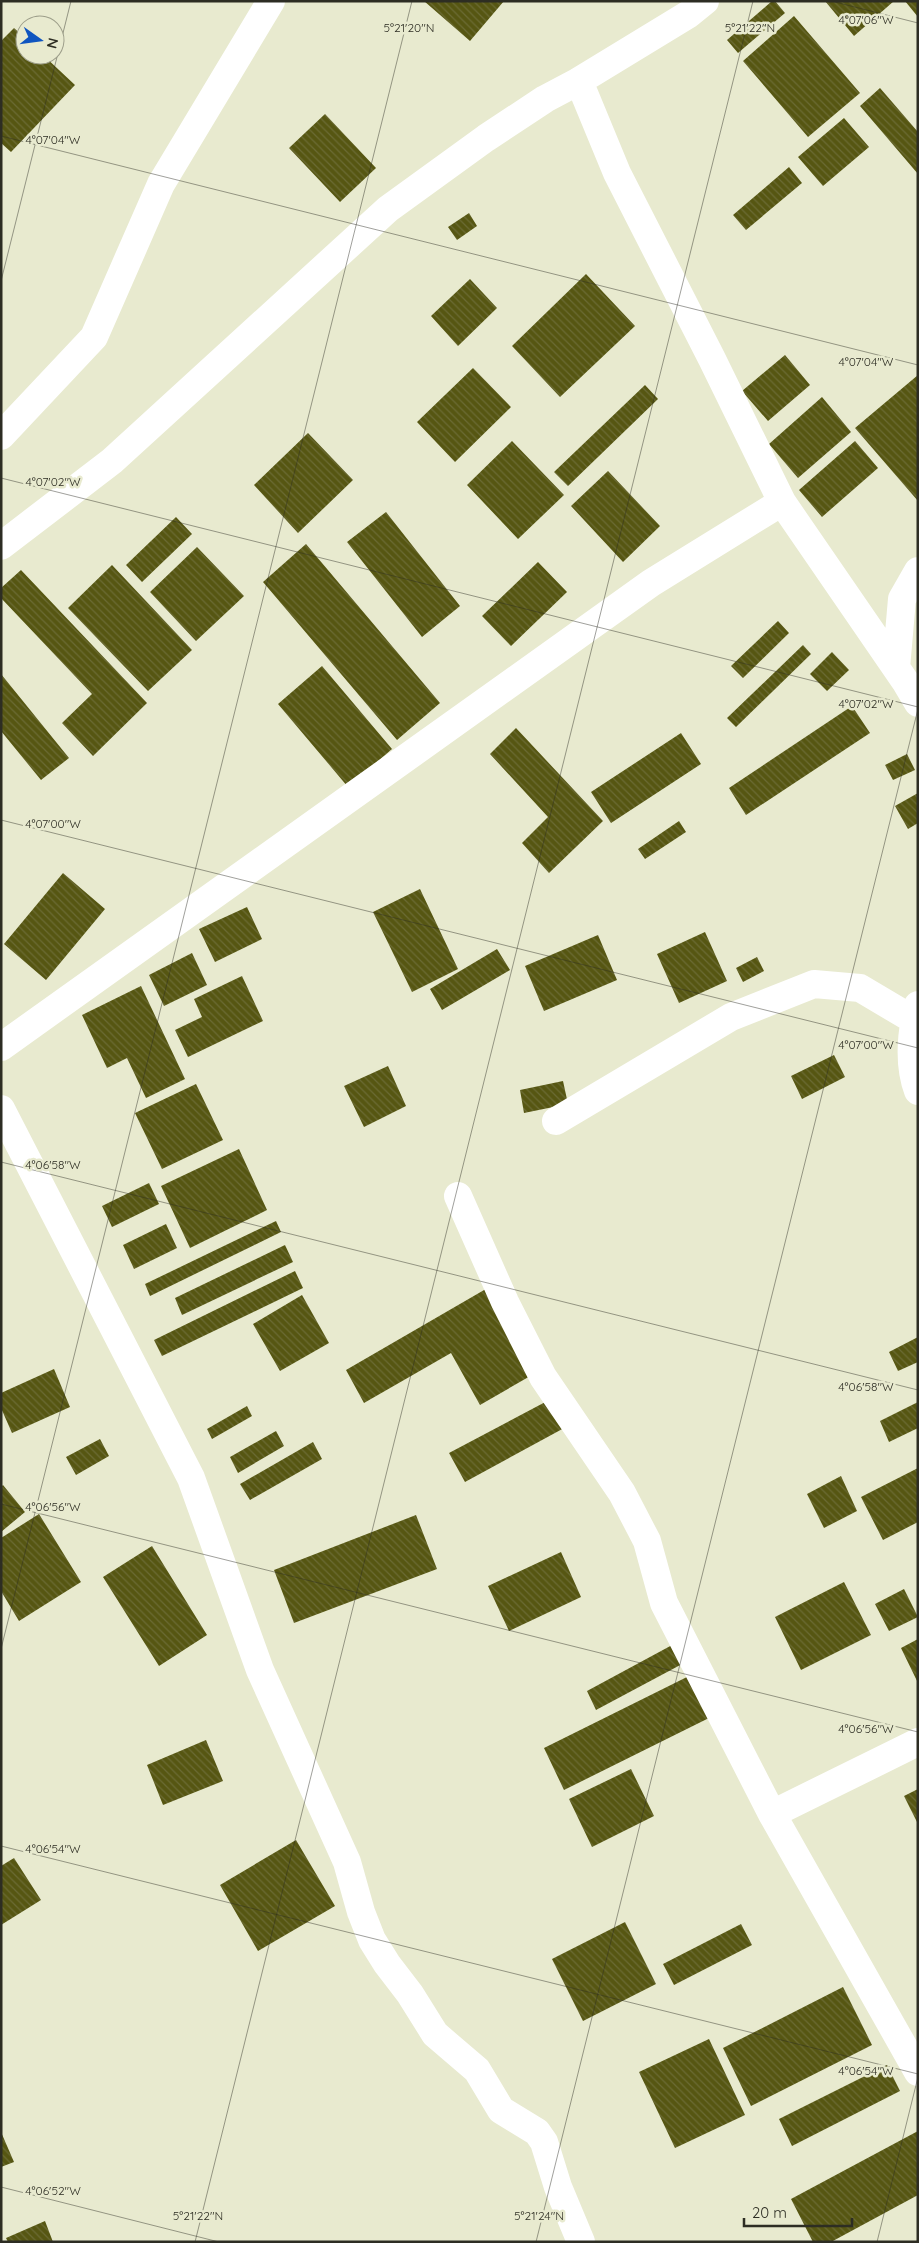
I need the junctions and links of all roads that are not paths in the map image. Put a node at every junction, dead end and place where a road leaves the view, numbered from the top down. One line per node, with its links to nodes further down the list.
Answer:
1 (272, 1): 4 (street)
2 (704, 1): 3 (street)
3 (579, 81): 5 (street); 6 (street)
4 (1, 436)
5 (782, 502): 8 (street); 11 (street)
6 (1, 546)
7 (918, 571): 8 (street)
8 (896, 668): 9 (street)
9 (918, 703)
10 (916, 1013): 12 (street); 14 (street)
11 (1, 1047)
12 (918, 1090)
13 (1, 1109): 19 (street)
14 (556, 1121)
15 (458, 1196): 17 (street)
16 (918, 1742): 17 (street)
17 (772, 1814): 18 (street)
18 (918, 2072)
19 (582, 2242)

